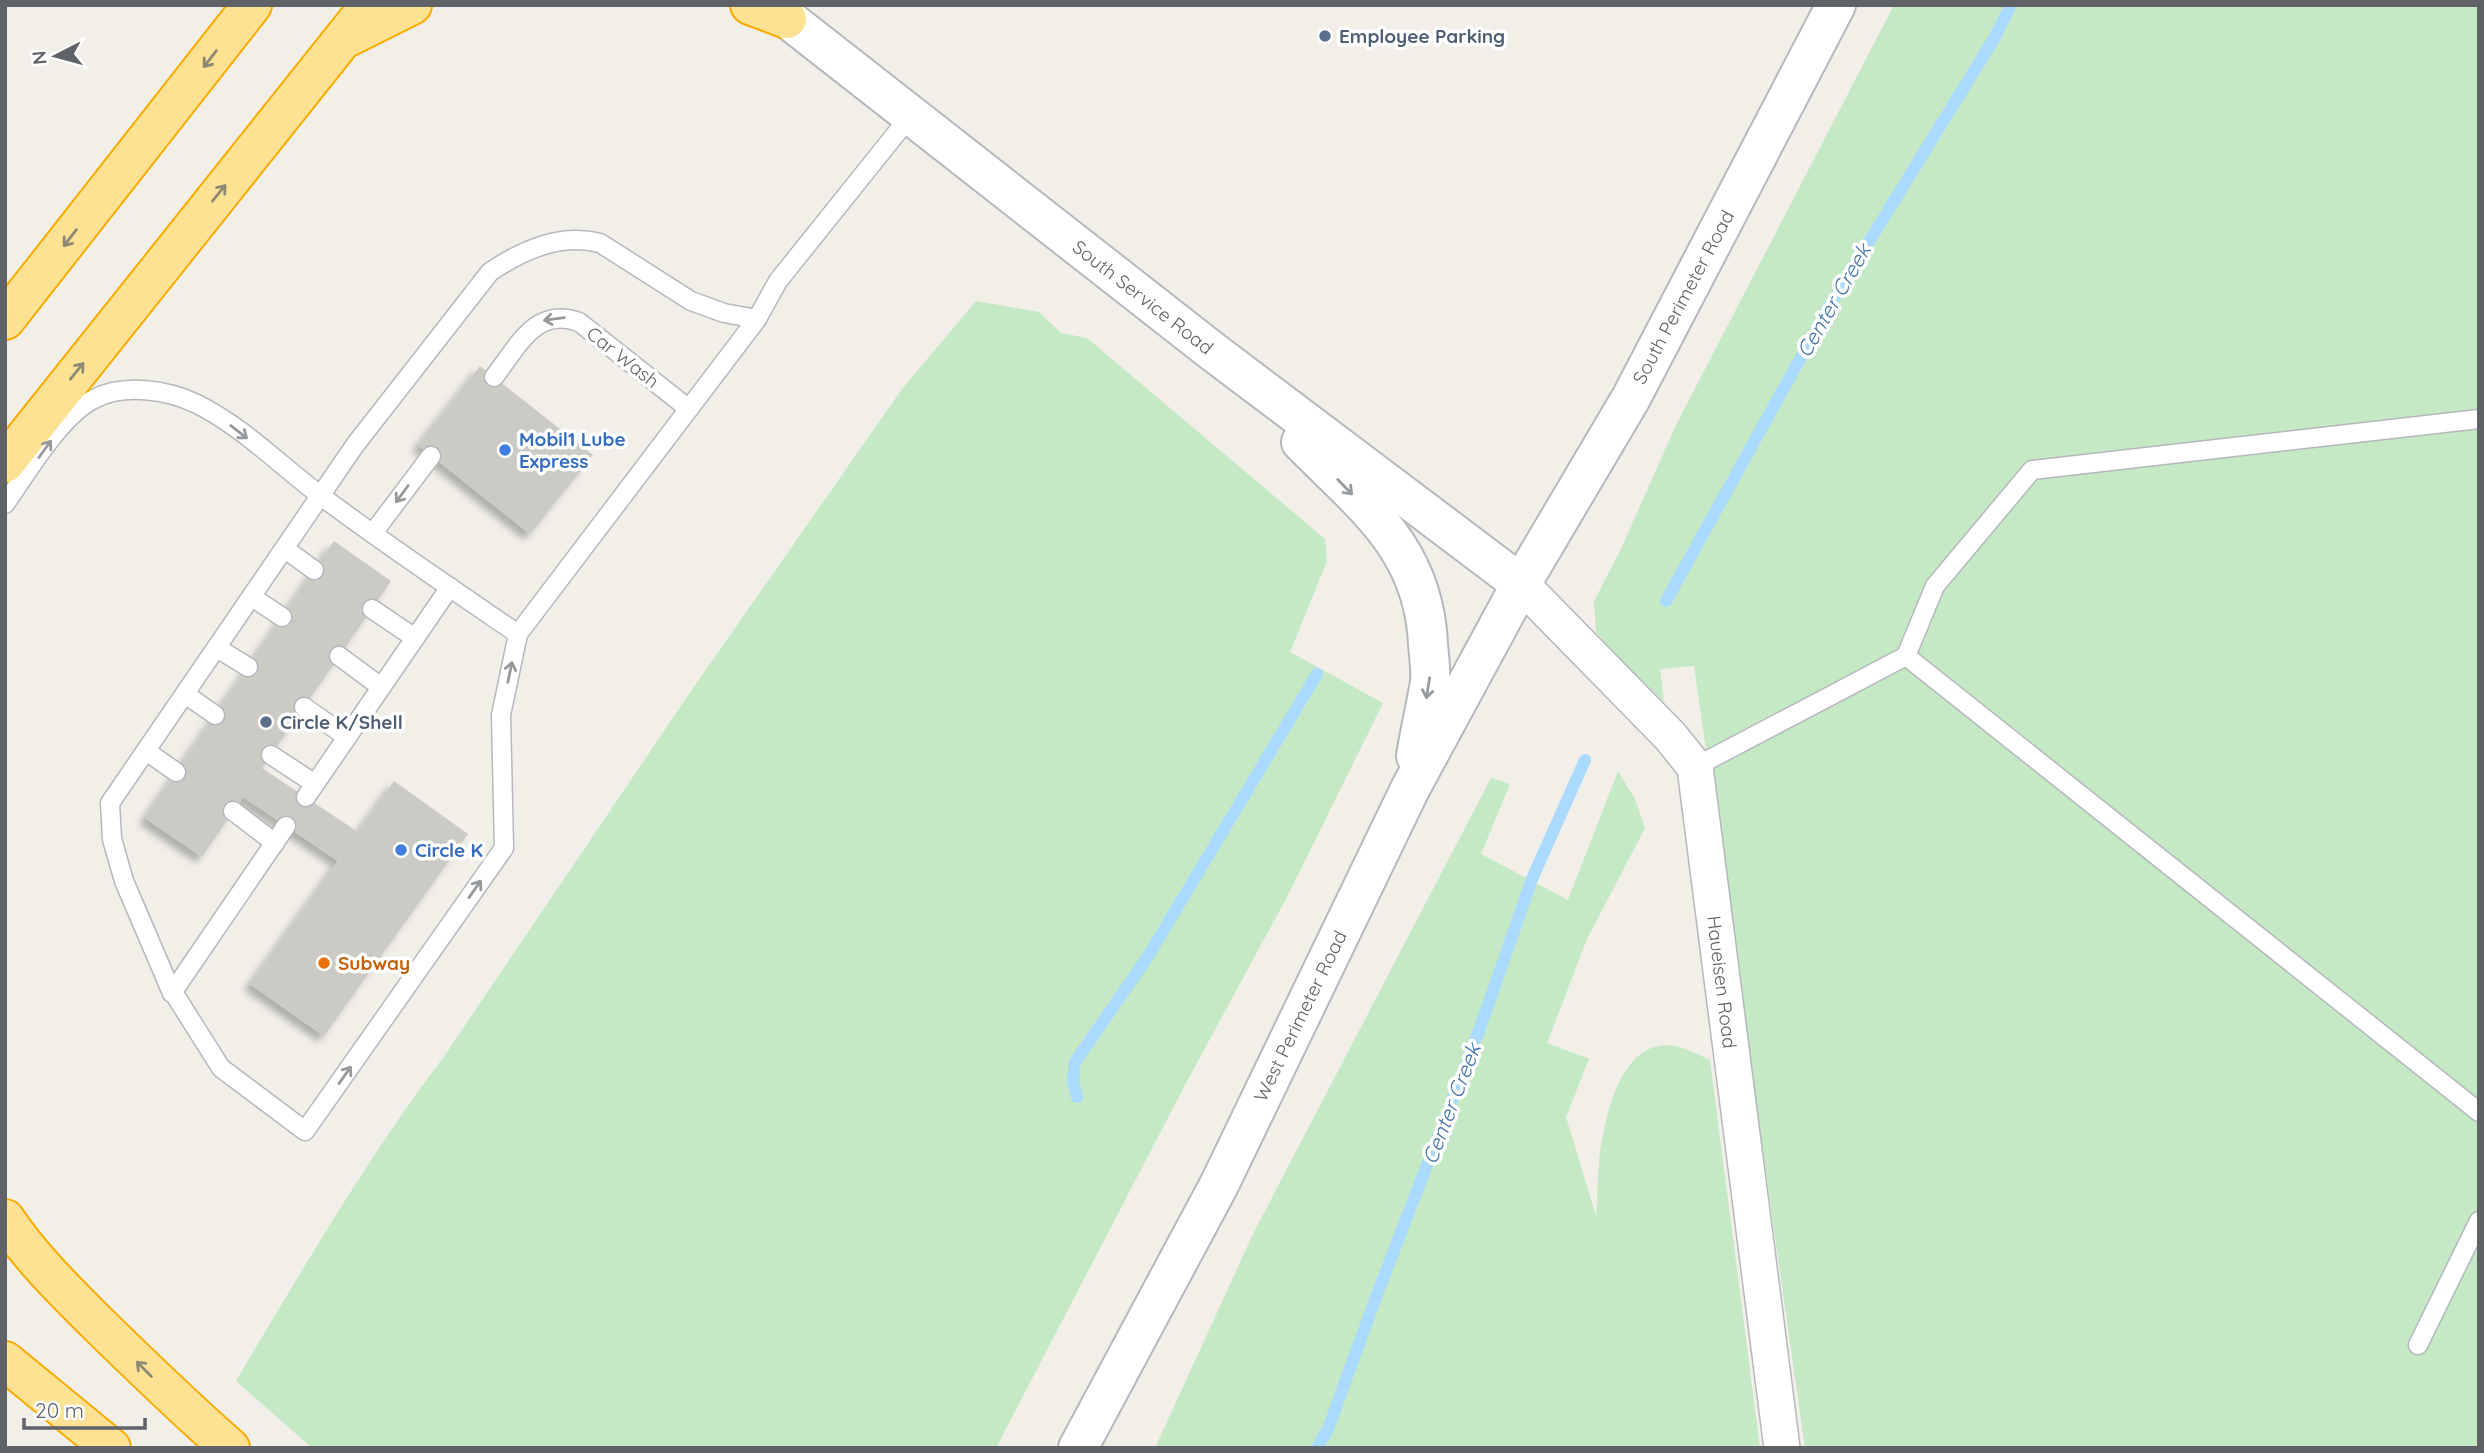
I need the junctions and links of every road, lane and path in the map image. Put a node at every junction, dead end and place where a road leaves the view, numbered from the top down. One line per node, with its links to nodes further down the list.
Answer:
1 (252, 5): 10 (highway, one-way to 10)
2 (370, 5): 7 (highway)
3 (412, 5): 7 (highway)
4 (750, 5): 6 (highway)
5 (1836, 5): 22 (street, South Perimeter Road)
6 (778, 12): 8 (street, South Service Road)
7 (340, 41): 16 (highway, one-way to 7)
8 (911, 115): 9 (lane); 11 (street, South Service Road)
9 (757, 319): 13 (lane); 17 (lane)
10 (5, 320)
11 (1212, 351): 22 (street, South Service Road); 42 (street, one-way to 42)
12 (494, 377): 13 (lane, Car Wash, one-way to 12)
13 (689, 409): 27 (lane)
14 (2479, 419): 31 (lane)
15 (431, 456): 19 (lane, one-way to 19)
16 (5, 463)
17 (321, 496): 18 (lane, one-way to 17); 19 (lane); 20 (lane)
18 (5, 504)
19 (373, 533): 23 (lane)
20 (285, 549): 21 (lane); 24 (lane)
21 (314, 570)
22 (1521, 584): 40 (street); 42 (street, West Perimeter Road)
23 (450, 587): 27 (lane); 28 (lane)
24 (252, 597): 26 (lane); 29 (lane)
25 (372, 609): 28 (lane)
26 (282, 617)
27 (518, 634): 47 (lane, one-way to 27)
28 (415, 638): 33 (lane)
29 (217, 648): 32 (lane); 34 (lane)
30 (339, 656): 33 (lane)
31 (1906, 656): 40 (lane); 48 (lane)
32 (248, 667)
33 (382, 687): 37 (lane)
34 (185, 694): 36 (lane); 38 (lane)
35 (304, 707): 37 (lane)
36 (215, 715)
37 (347, 737): 39 (lane)
38 (146, 751): 41 (lane); 47 (lane)
39 (271, 755)
40 (1695, 767): 56 (street, Haueisen Road)
41 (176, 772)
42 (1410, 789): 55 (street, West Perimeter Road)
43 (233, 811): 45 (lane)
44 (286, 827): 45 (lane)
45 (275, 843): 47 (lane)
46 (153, 945): 47 (lane)
47 (172, 993)
48 (2479, 1112)
49 (5, 1219): 54 (highway, one-way to 49)
50 (2479, 1222): 51 (lane)
51 (2418, 1346)
52 (5, 1361): 53 (highway)
53 (111, 1448)
54 (230, 1448)
55 (1078, 1448)
56 (1782, 1448)

